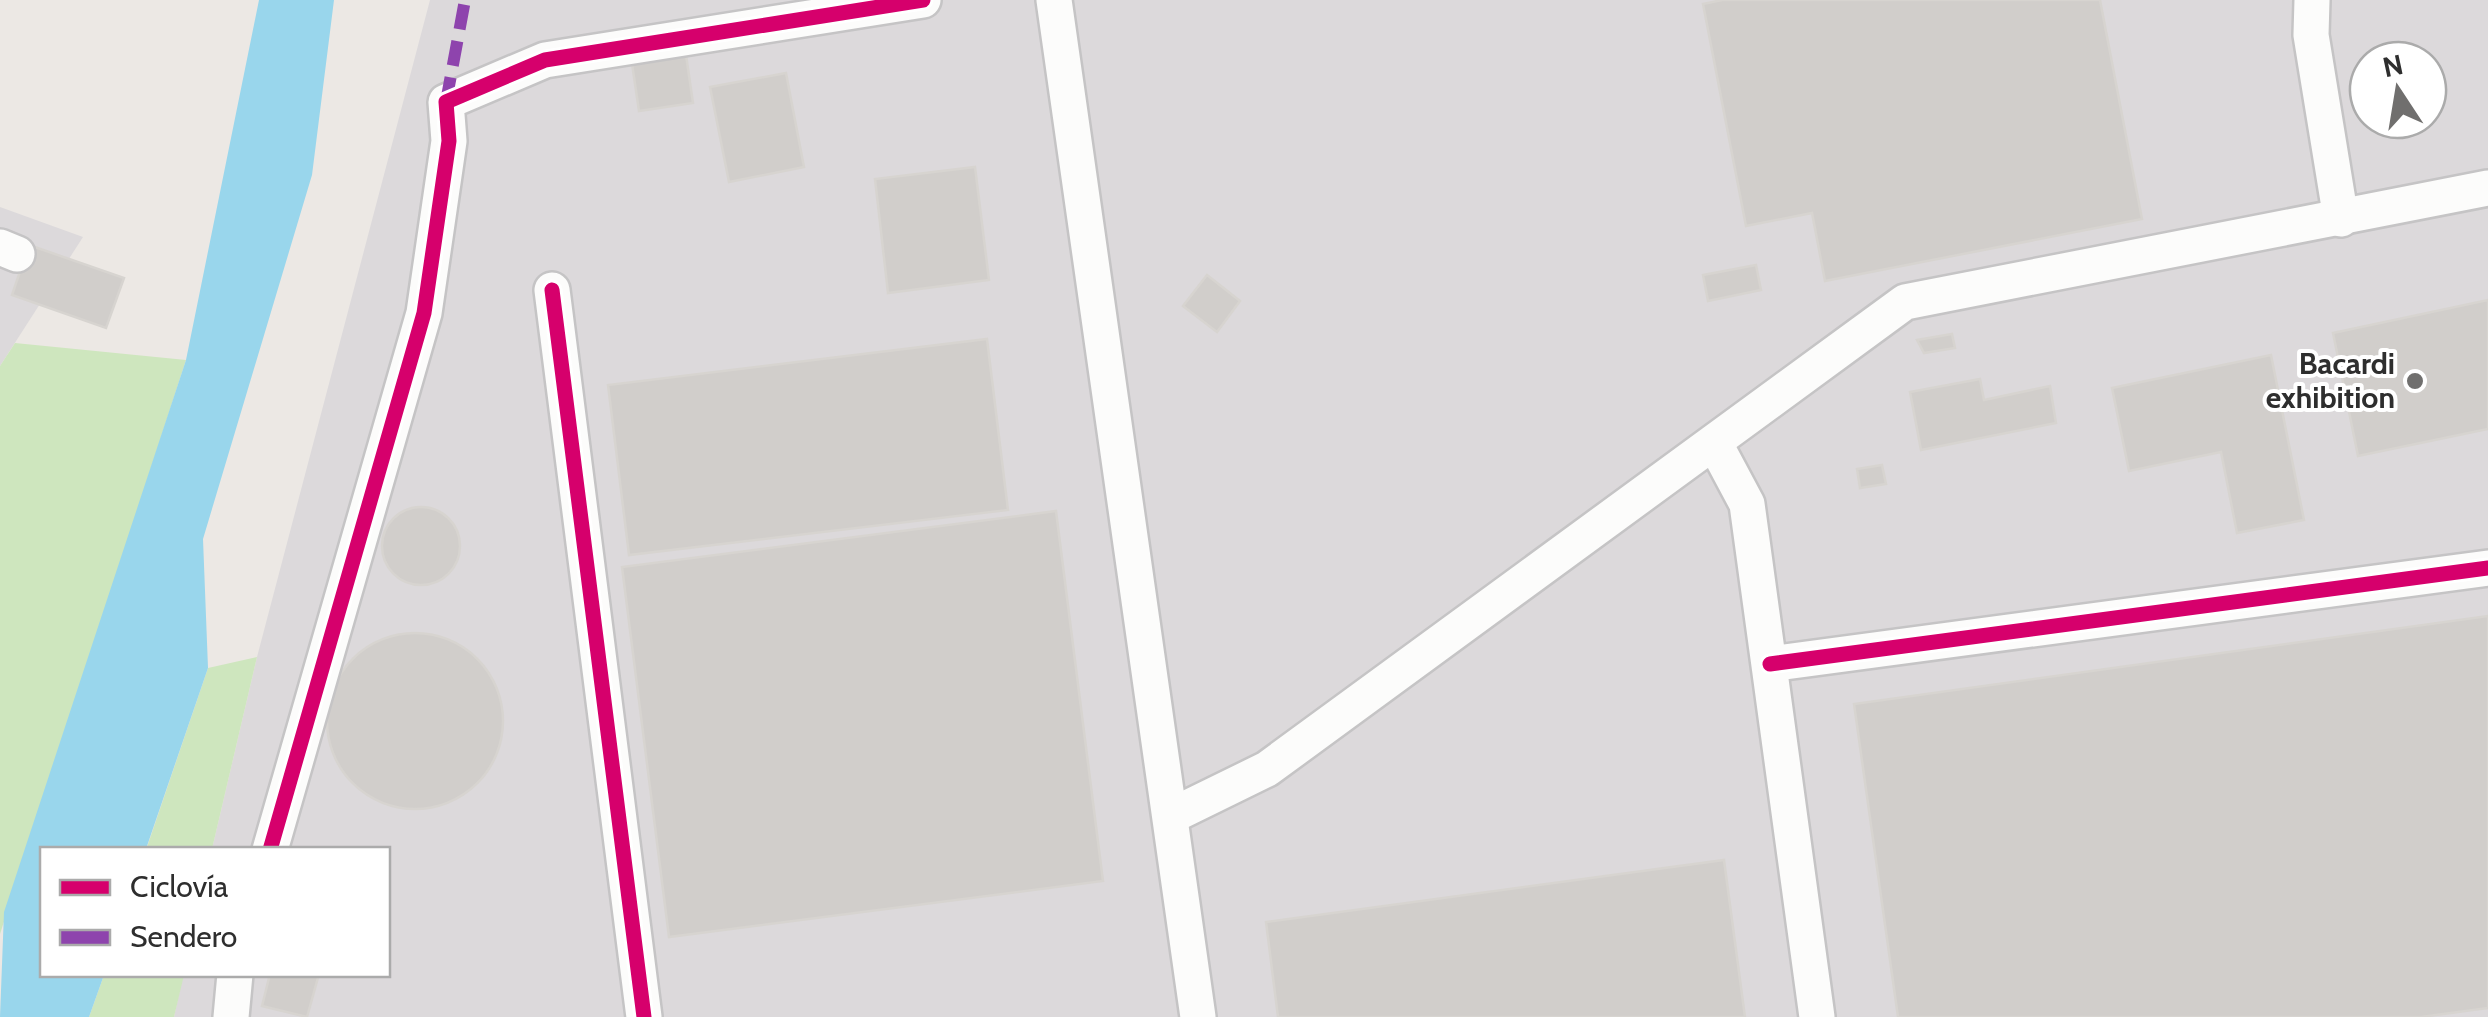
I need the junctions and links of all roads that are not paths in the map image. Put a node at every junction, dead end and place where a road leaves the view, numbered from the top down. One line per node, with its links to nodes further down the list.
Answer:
1 (922, 0): 11 (street)
2 (1054, 0): 10 (street)
3 (2312, 0): 5 (street)
4 (2488, 188): 5 (street)
5 (2341, 219): 7 (street)
6 (552, 290): 14 (street)
7 (1715, 444): 9 (street); 10 (street)
8 (2488, 568): 9 (street)
9 (1770, 664): 16 (street)
10 (1171, 816): 15 (street)
11 (271, 847)
12 (235, 977): 13 (street)
13 (231, 1017)
14 (644, 1017)
15 (1198, 1017)
16 (1817, 1017)

